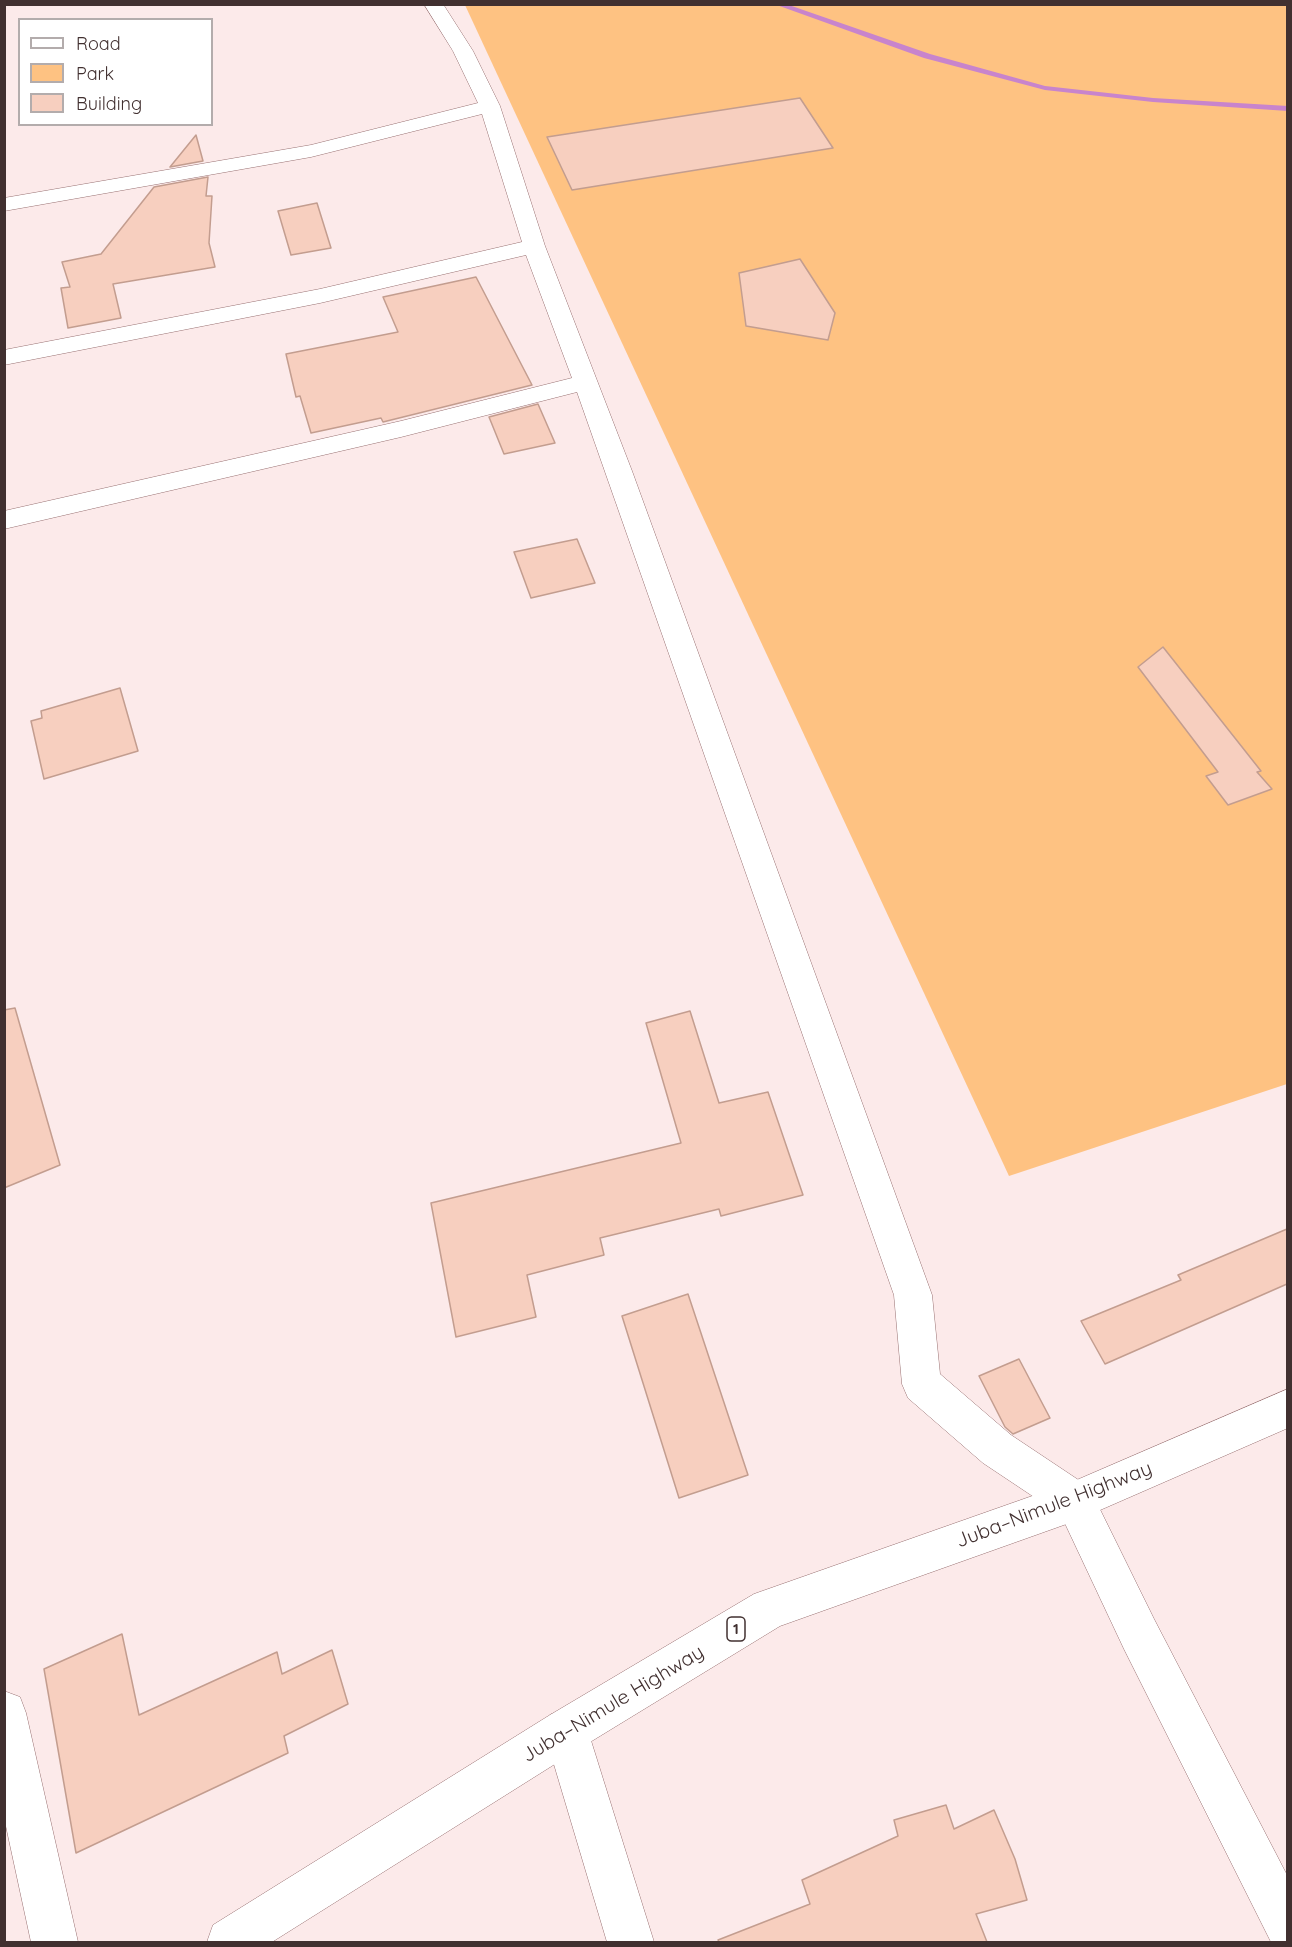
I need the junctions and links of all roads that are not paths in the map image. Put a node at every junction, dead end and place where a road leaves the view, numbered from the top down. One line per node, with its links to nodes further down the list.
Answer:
1 (433, 4): 2 (street)
2 (490, 106): 3 (street); 4 (street)
3 (4, 205)
4 (534, 246): 5 (street); 6 (street)
5 (4, 358)
6 (586, 382): 7 (street); 9 (street)
7 (4, 520)
8 (1287, 1408): 9 (street, Juba–Nimule Highway / 1)
9 (1075, 1501): 11 (street, Juba–Nimule Highway / 1); 12 (street)
10 (4, 1713): 13 (street)
11 (566, 1731): 14 (street, Juba–Nimule Highway / 1); 15 (street)
12 (1287, 1927)
13 (55, 1942)
14 (230, 1942)
15 (631, 1942)

